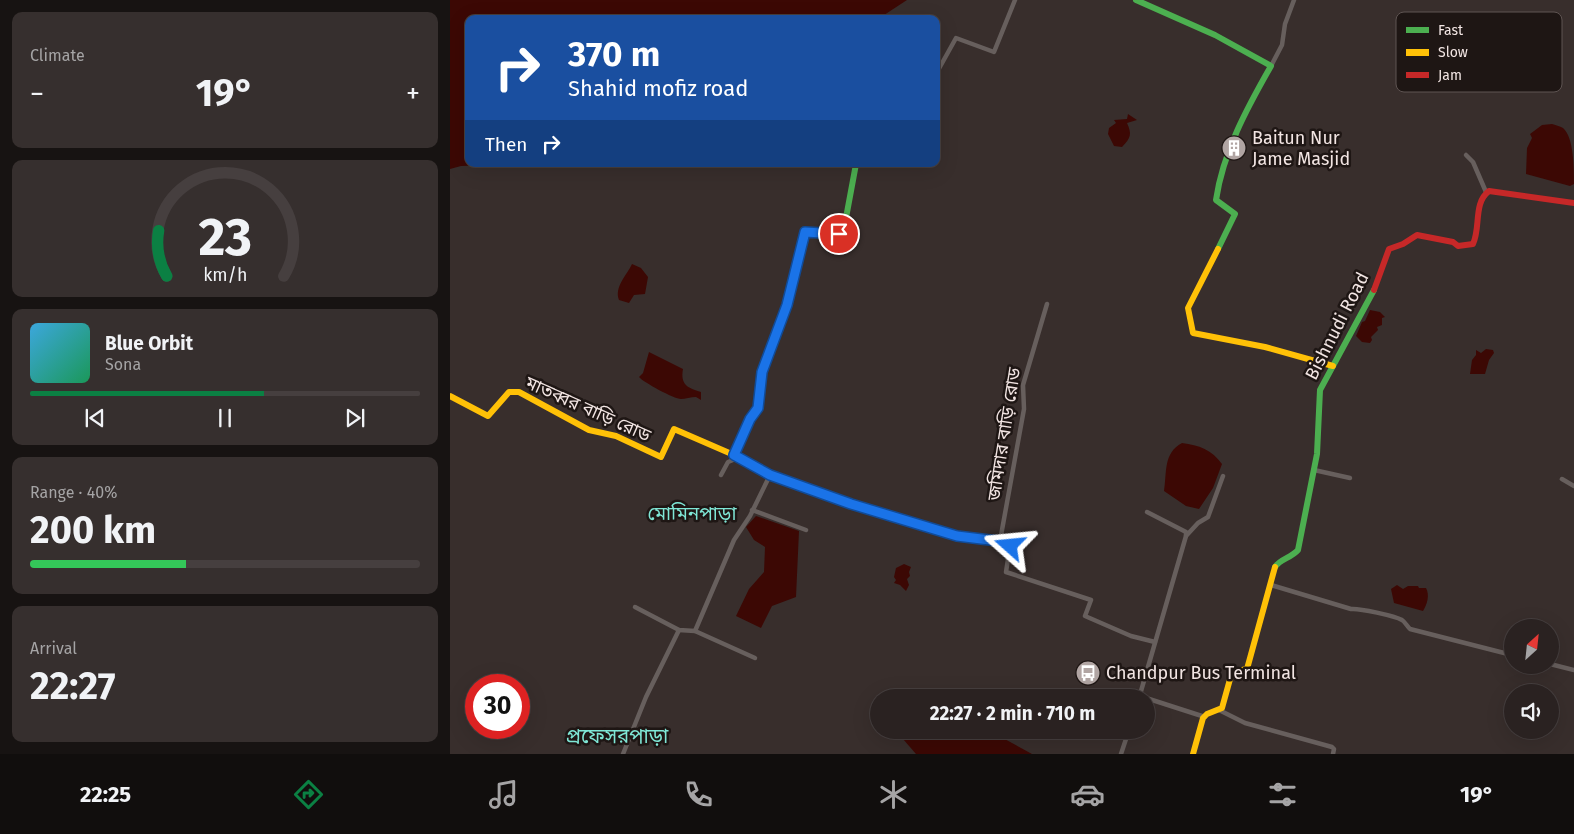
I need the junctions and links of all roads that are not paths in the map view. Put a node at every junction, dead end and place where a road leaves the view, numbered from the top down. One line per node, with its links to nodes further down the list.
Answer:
1 (1015, 0): 5 (street)
2 (1136, 0): 4 (street)
3 (1294, 0): 4 (street)
4 (1271, 66): 11 (street)
5 (940, 67)
6 (1466, 155): 8 (street)
7 (855, 167): 13 (street)
8 (1486, 192): 9 (street); 11 (street, Bishnudi Road)
9 (1574, 203)
10 (1047, 304): 25 (street, জমিদার বাড়ি রোড)
11 (1333, 366): 14 (street, Bishnudi Road)
12 (450, 396): 13 (street, মাতব্বর বাড়ি রোড)
13 (734, 455): 15 (street); 16 (street)
14 (1314, 470): 18 (street); 26 (street, Bishnudi Road)
15 (770, 475): 21 (street); 25 (street)
16 (721, 476)
17 (1223, 476): 24 (street)
18 (1350, 478)
19 (1562, 479): 20 (street)
20 (1574, 486)
21 (752, 510): 23 (street); 29 (street)
22 (1147, 512): 24 (street)
23 (806, 530)
24 (1186, 536): 30 (street)
25 (1000, 541): 30 (street)
26 (1270, 585): 31 (street); 37 (street, Bishnudi Road)
27 (635, 607): 28 (street)
28 (679, 630): 29 (street); 41 (street)
29 (694, 631): 32 (street)
30 (1155, 642): 35 (street)
31 (1504, 653)
32 (755, 658)
33 (1559, 666): 34 (street)
34 (1574, 670)
35 (1144, 689)
36 (1155, 701): 39 (street)
37 (1219, 710): 38 (street); 39 (street); 44 (street)
38 (1229, 715)
39 (1204, 717): 43 (street)
40 (1126, 739): 42 (street)
41 (623, 754)
42 (1122, 754)
43 (1193, 754)
44 (1333, 754)

